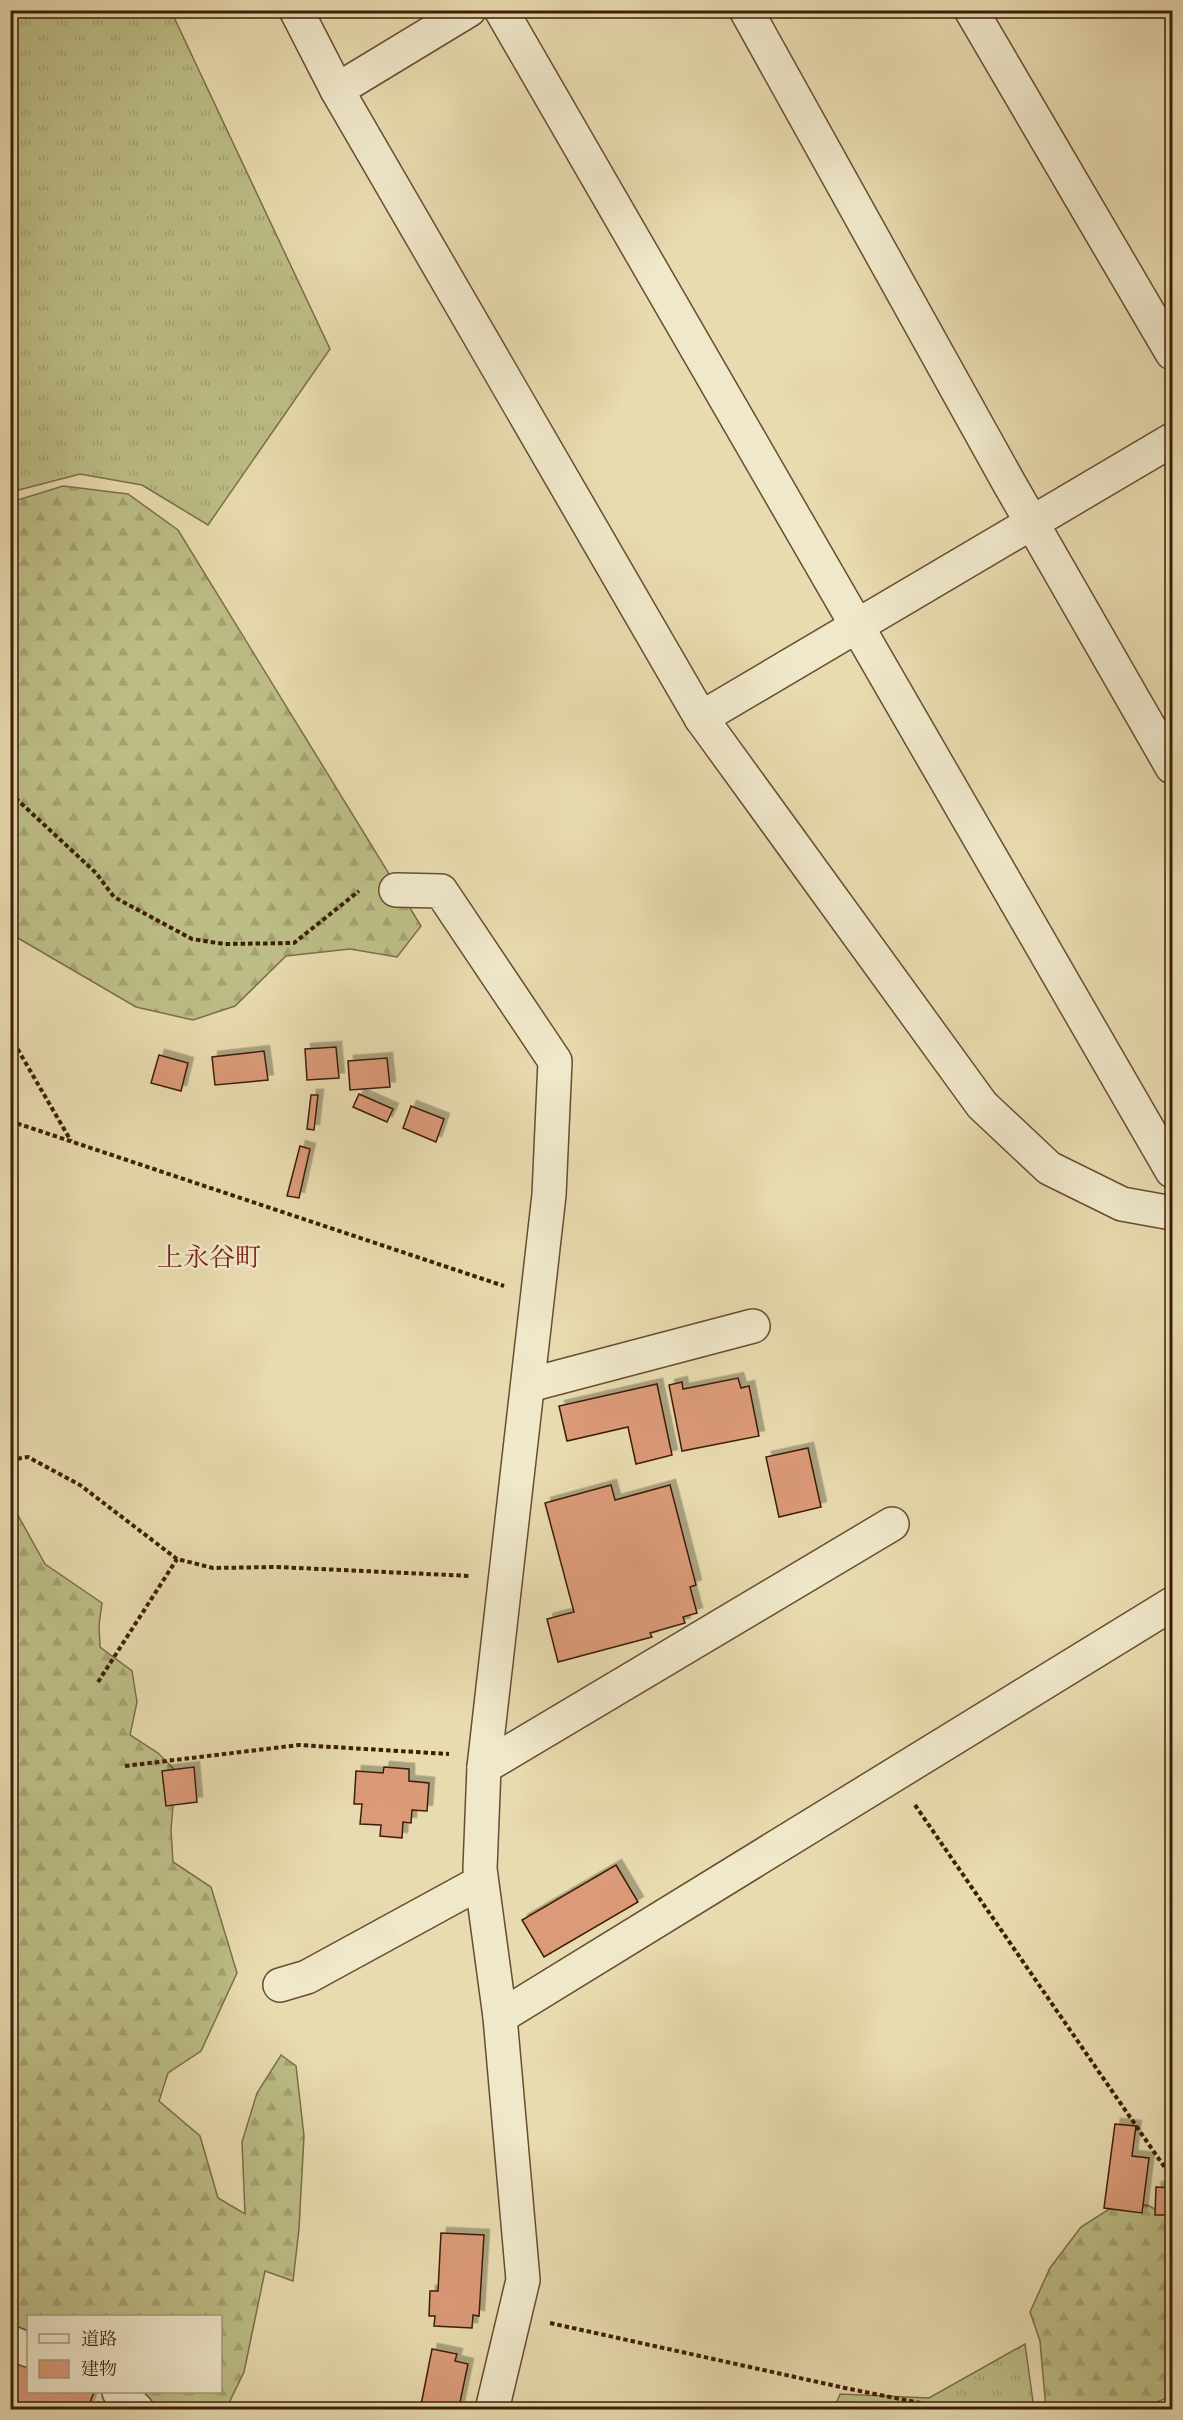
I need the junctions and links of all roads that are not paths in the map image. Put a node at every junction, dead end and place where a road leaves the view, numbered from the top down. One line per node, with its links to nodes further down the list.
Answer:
1 (296, 10): 6 (street)
2 (469, 10): 6 (street)
3 (501, 10): 10 (street)
4 (746, 10): 9 (street)
5 (971, 10): 7 (street)
6 (337, 90): 11 (street)
7 (1173, 352)
8 (1173, 440): 9 (street)
9 (1031, 522): 10 (street); 12 (street)
10 (858, 627): 11 (street); 14 (street)
11 (700, 718): 15 (street)
12 (1173, 767)
13 (396, 890): 17 (street)
14 (1173, 1171)
15 (1173, 1213)
16 (753, 1326): 17 (street)
17 (529, 1385): 20 (street)
18 (892, 1524): 20 (street)
19 (1173, 1604): 23 (street)
20 (485, 1762): 21 (street)
21 (481, 1882): 22 (street); 23 (street)
22 (280, 1985)
23 (500, 2017): 28 (street)
24 (10, 2342): 25 (street)
25 (27, 2350)
26 (121, 2393): 27 (street)
27 (137, 2409)
28 (492, 2409)

